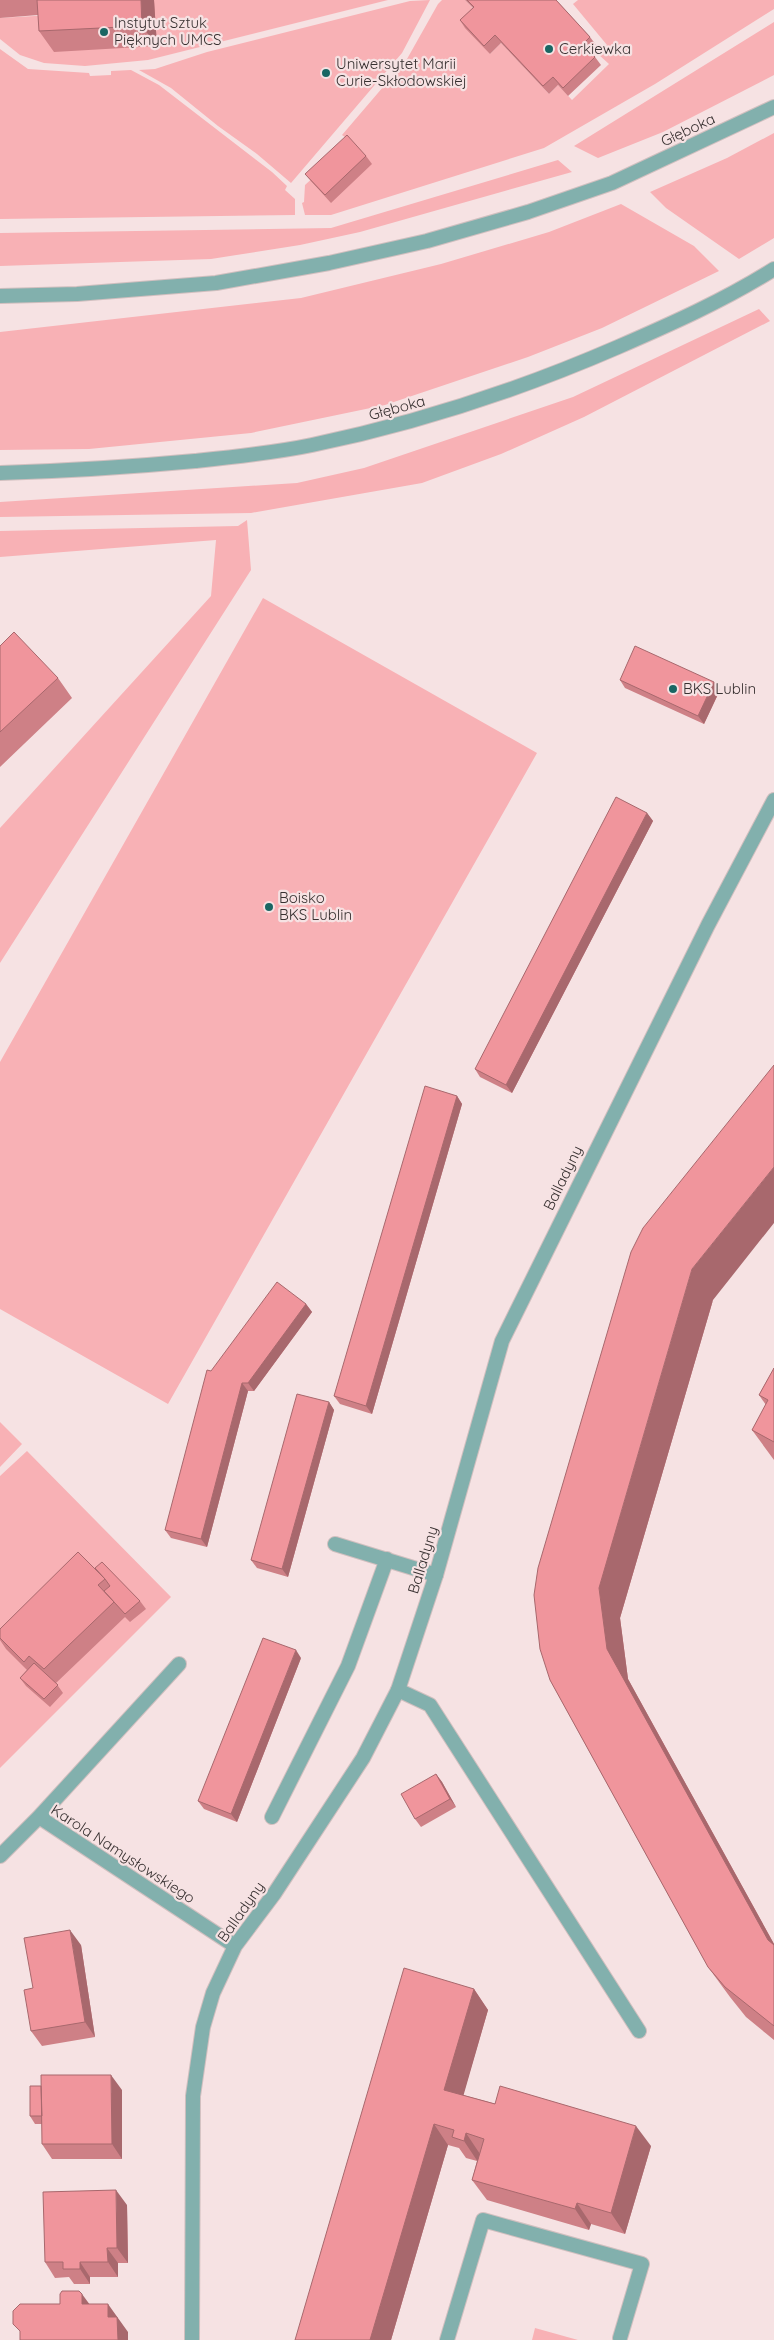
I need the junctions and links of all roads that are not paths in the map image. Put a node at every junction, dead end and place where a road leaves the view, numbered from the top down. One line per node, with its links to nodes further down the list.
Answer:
1 (774, 107): 3 (street, Głęboka)
2 (774, 269): 4 (street, Głęboka)
3 (0, 296)
4 (0, 473)
5 (774, 800): 8 (street, Balladyny)
6 (335, 1544): 7 (street)
7 (387, 1559): 8 (street); 12 (street)
8 (436, 1575): 10 (street, Balladyny)
9 (179, 1664): 11 (street)
10 (398, 1690): 14 (street, Balladyny); 15 (street)
11 (39, 1817): 13 (street, Karola Namysłowskiego); 14 (street, Karola Namysłowskiego)
12 (272, 1817)
13 (0, 1856)
14 (235, 1946): 17 (street, Balladyny)
15 (639, 2031)
16 (620, 2338): 18 (street)
17 (192, 2340)
18 (448, 2340)

